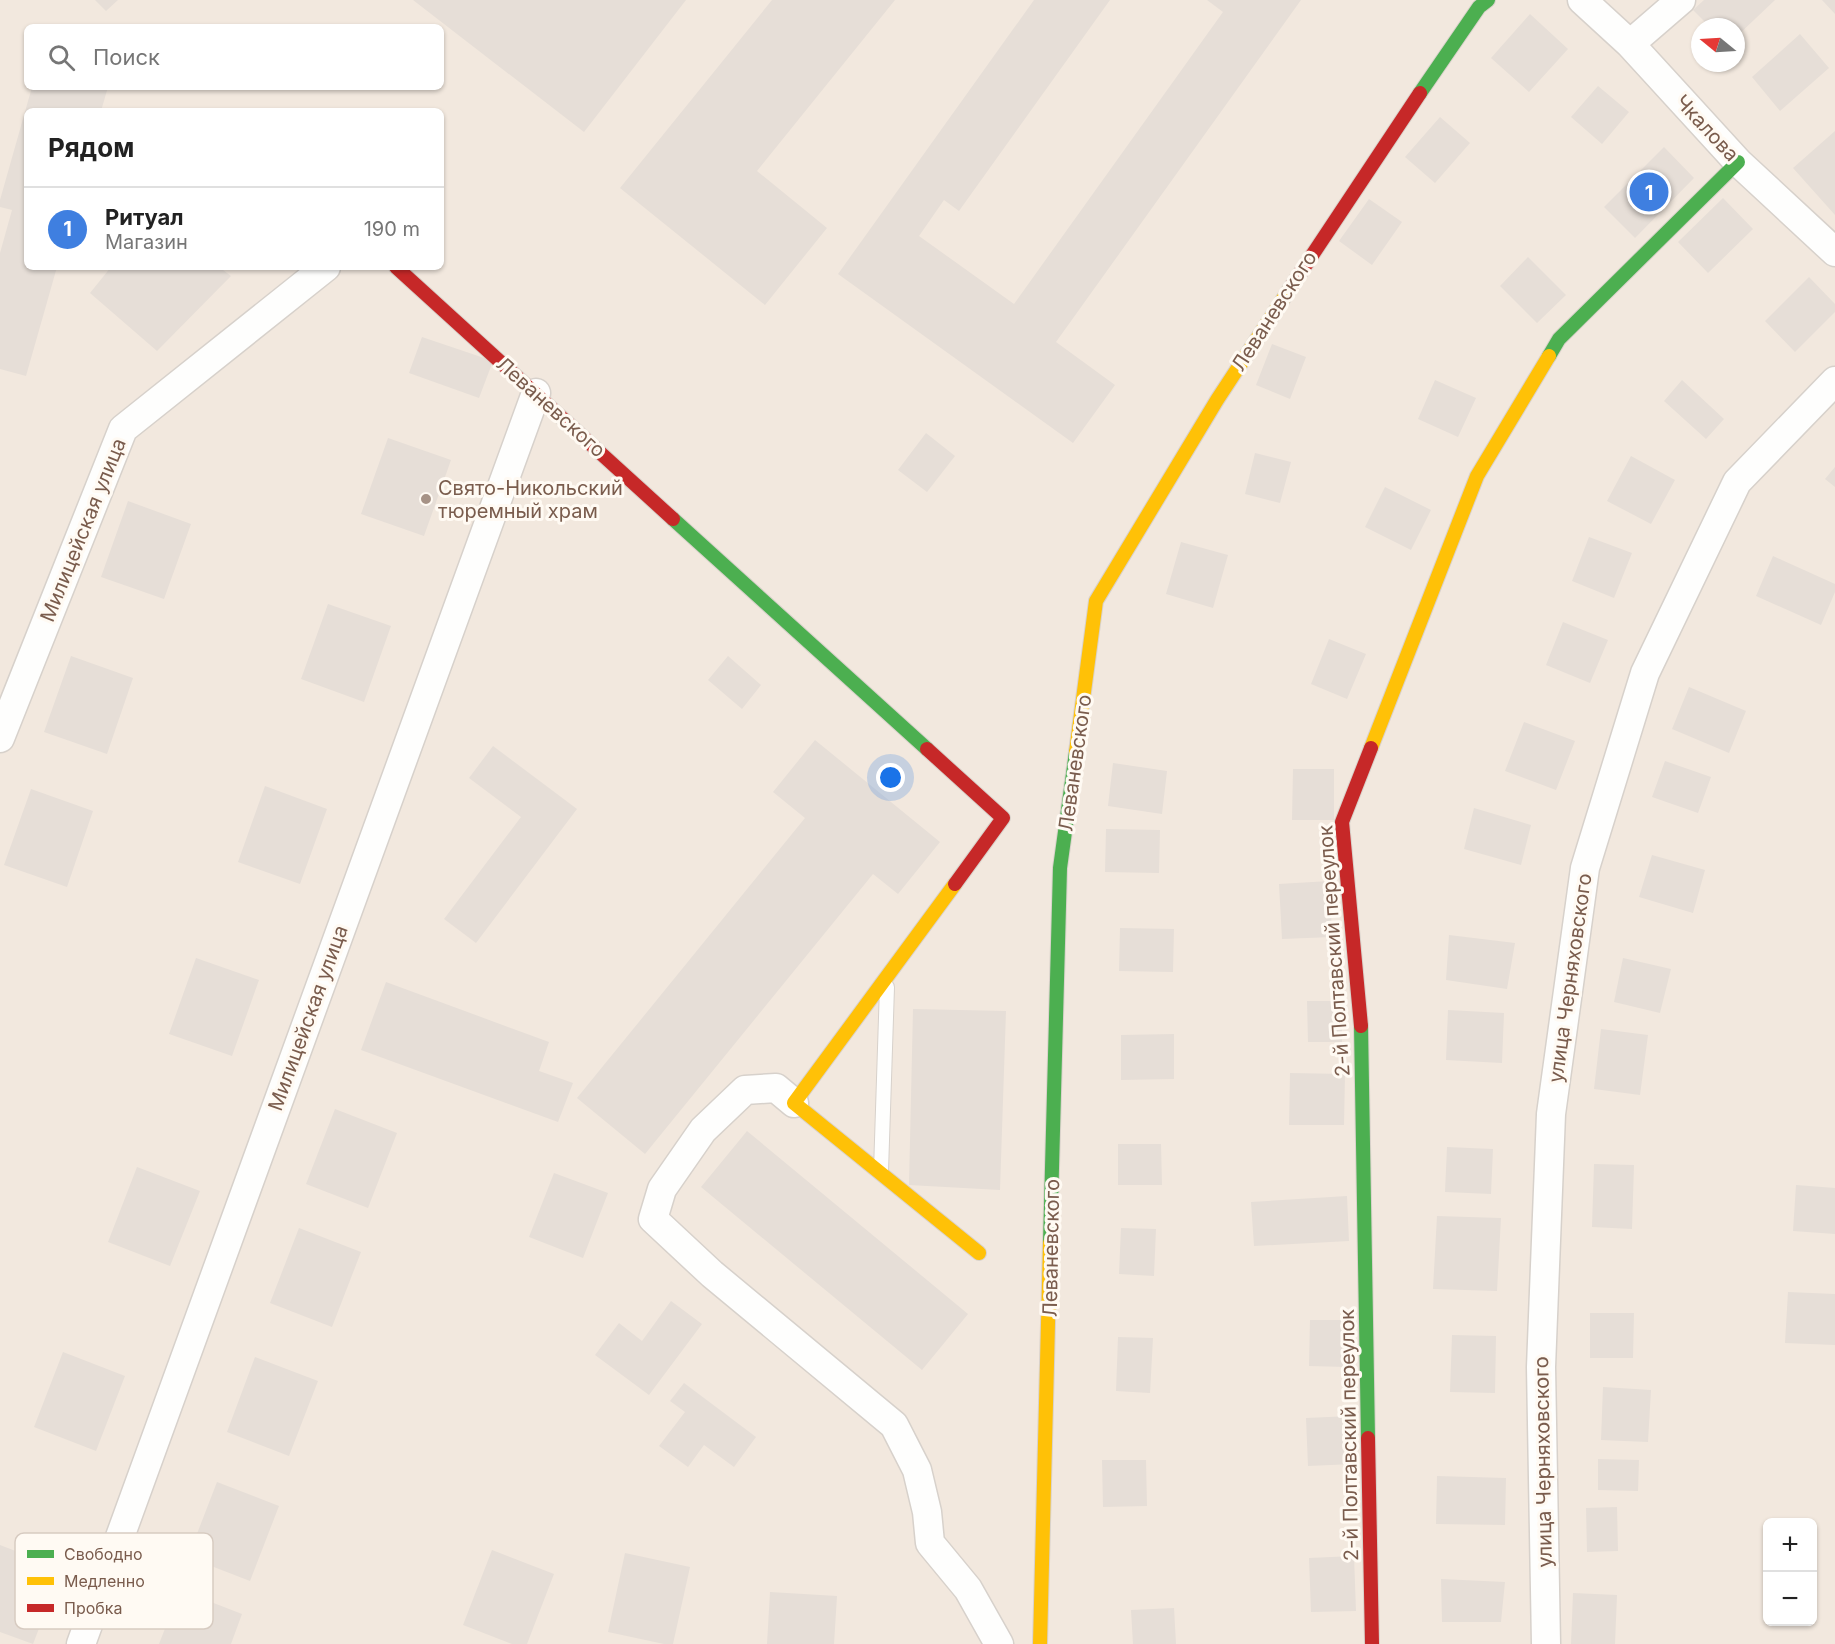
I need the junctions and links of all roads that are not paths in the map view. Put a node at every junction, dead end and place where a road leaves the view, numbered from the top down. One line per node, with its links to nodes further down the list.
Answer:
1 (1488, 0): 20 (street, Леваневского)
2 (1582, 0): 4 (street, Чкалова)
3 (1681, 0): 4 (street)
4 (1630, 44): 5 (street, Чкалова)
5 (1738, 162): 6 (street, Чкалова); 21 (street, 2-й Полтавский переулок)
6 (1835, 252)
7 (322, 270): 11 (street, Милицейская улица)
8 (399, 270): 10 (street, Леваневского)
9 (1835, 381): 22 (street, улица Черняховского)
10 (536, 393): 12 (street, Леваневского); 16 (street, Милицейская улица)
11 (0, 738)
12 (888, 975): 13 (street, Леваневского); 14 (lane)
13 (794, 1103): 14 (street); 19 (street)
14 (881, 1173): 15 (street)
15 (979, 1253)
16 (121, 1533)
17 (86, 1629): 18 (street, Милицейская улица)
18 (81, 1644)
19 (999, 1644)
20 (1040, 1644)
21 (1372, 1644)
22 (1546, 1644)

